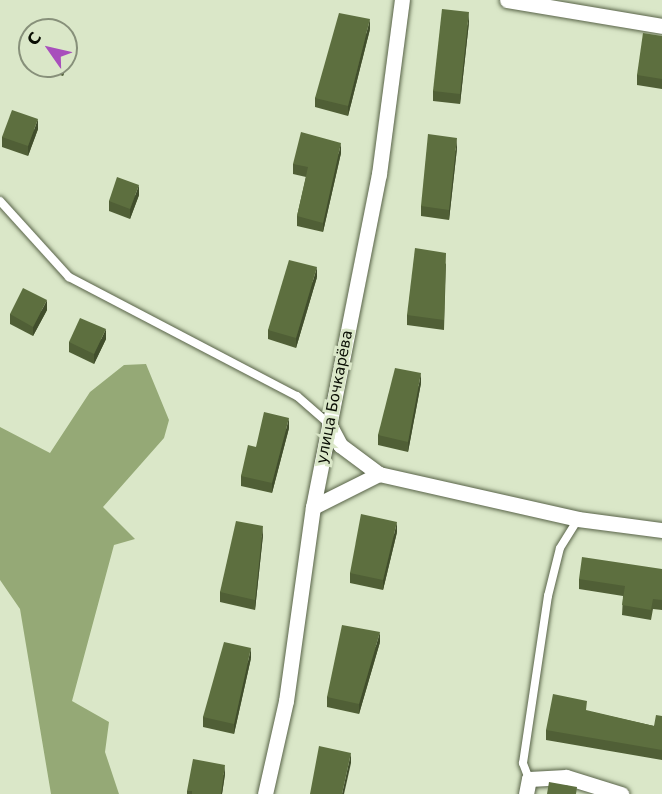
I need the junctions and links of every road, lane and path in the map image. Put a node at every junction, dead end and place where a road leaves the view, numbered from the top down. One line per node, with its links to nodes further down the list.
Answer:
1 (402, 0): 5 (street, улица Бочкарёва)
2 (507, 0): 3 (street)
3 (662, 26)
4 (0, 201): 5 (lane)
5 (329, 424): 6 (street); 7 (street, улица Бочкарёва)
6 (379, 474): 7 (street); 8 (street)
7 (314, 507): 11 (street, улица Бочкарёва)
8 (578, 519): 9 (street); 10 (lane)
9 (662, 530)
10 (527, 787): 12 (street)
11 (266, 794)
12 (621, 794)

